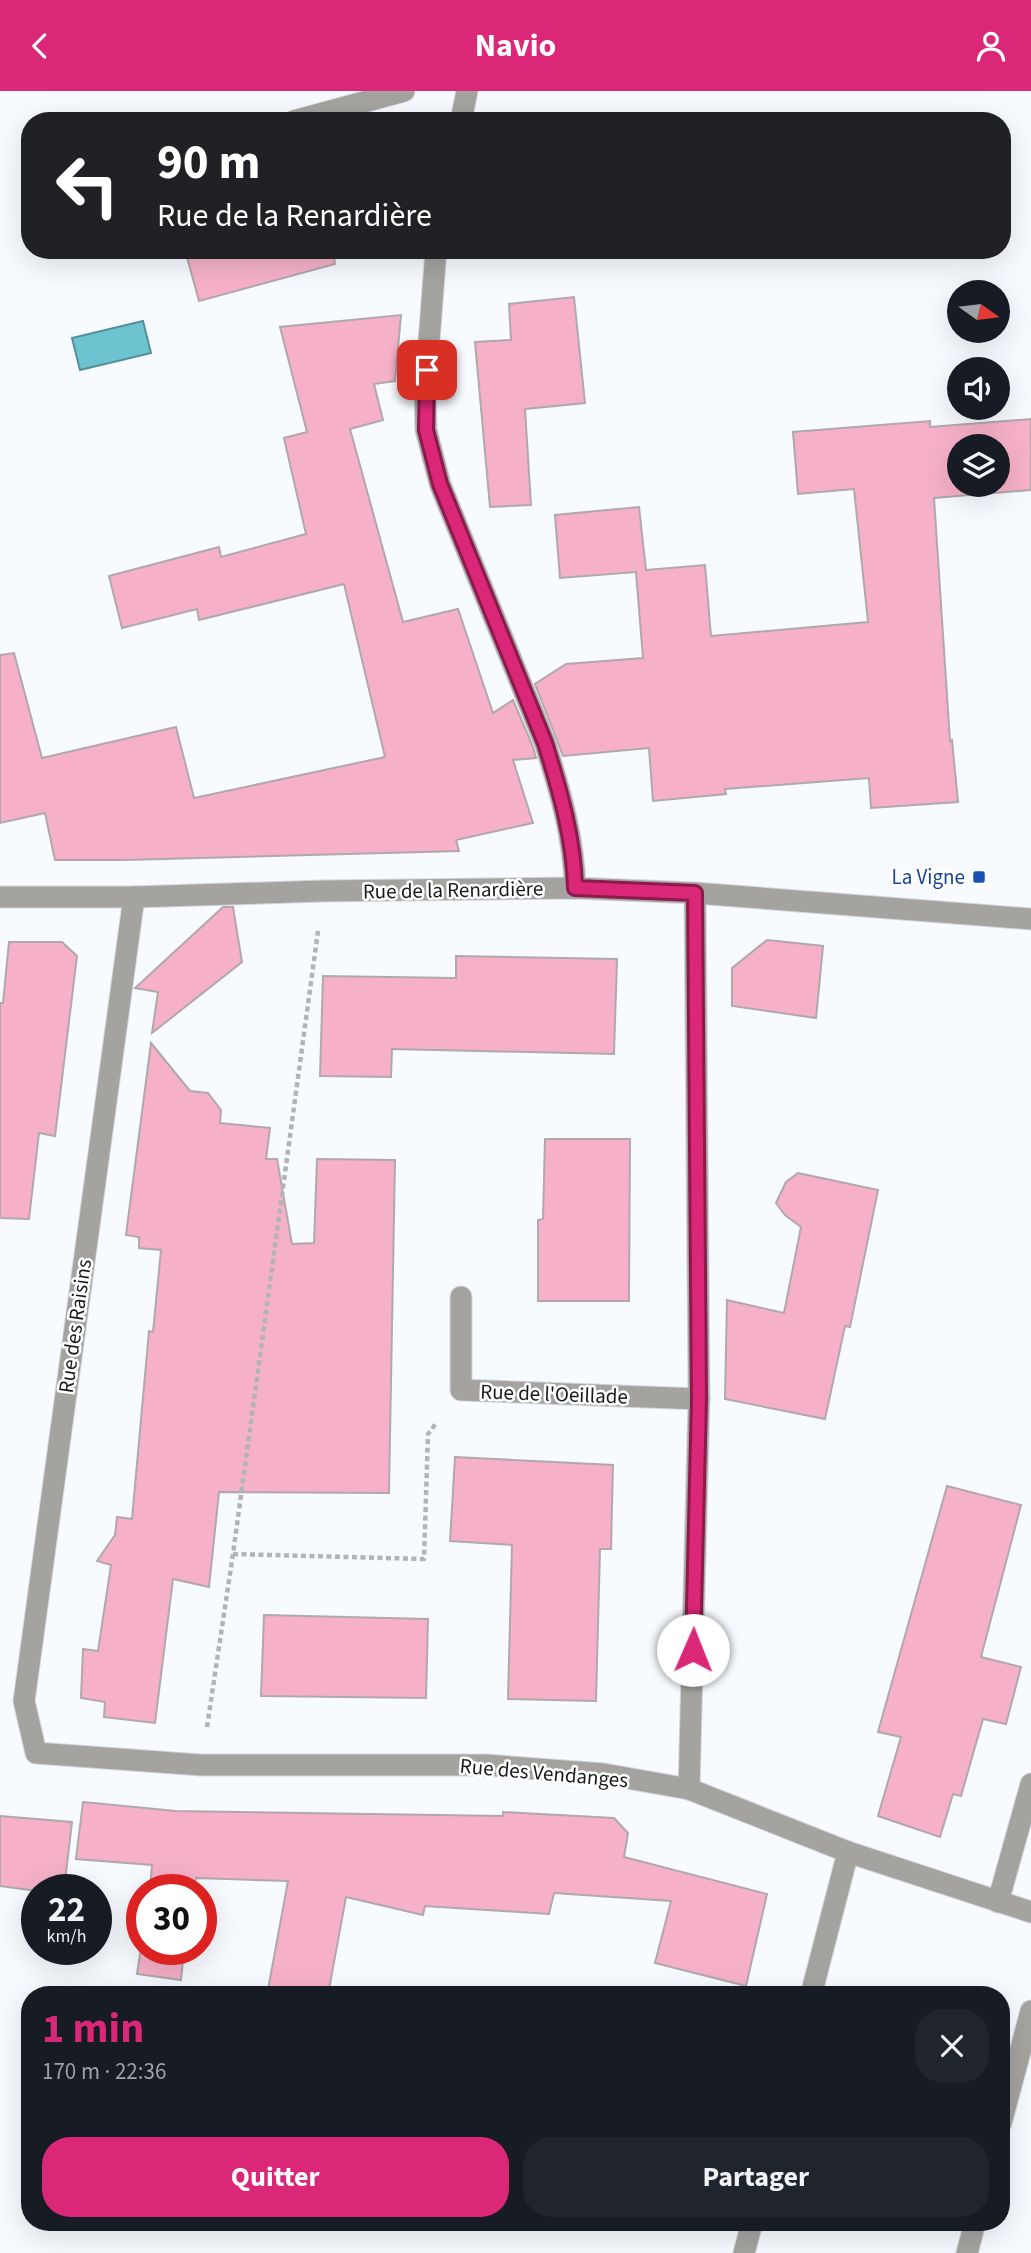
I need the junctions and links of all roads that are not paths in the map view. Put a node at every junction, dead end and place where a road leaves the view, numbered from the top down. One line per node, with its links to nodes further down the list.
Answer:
1 (404, 91): 3 (street)
2 (467, 91): 4 (street)
3 (327, 112)
4 (463, 112)
5 (435, 259): 6 (street)
6 (575, 888): 7 (street, Rue de la Renardière); 9 (street, Rue de la Renardière)
7 (695, 893): 10 (street, Rue de la Renardière); 12 (street)
8 (0, 897): 9 (street, Rue de la Renardière)
9 (134, 897): 13 (street, Rue des Raisins)
10 (1031, 919)
11 (461, 1297): 12 (street, Rue de l'Oeillade)
12 (699, 1399): 15 (street)
13 (36, 1753): 15 (street, Rue des Vendanges)
14 (1031, 1784): 17 (street)
15 (689, 1789): 16 (street, Rue des Vendanges)
16 (848, 1852): 17 (street, Rue des Vendanges); 19 (street)
17 (998, 1902): 18 (street, Rue des Vendanges)
18 (1031, 1912)
19 (813, 1986)
20 (1031, 2011): 21 (street)
21 (1010, 2089)
22 (749, 2231): 24 (street)
23 (973, 2231): 25 (street)
24 (744, 2253)
25 (967, 2253)

